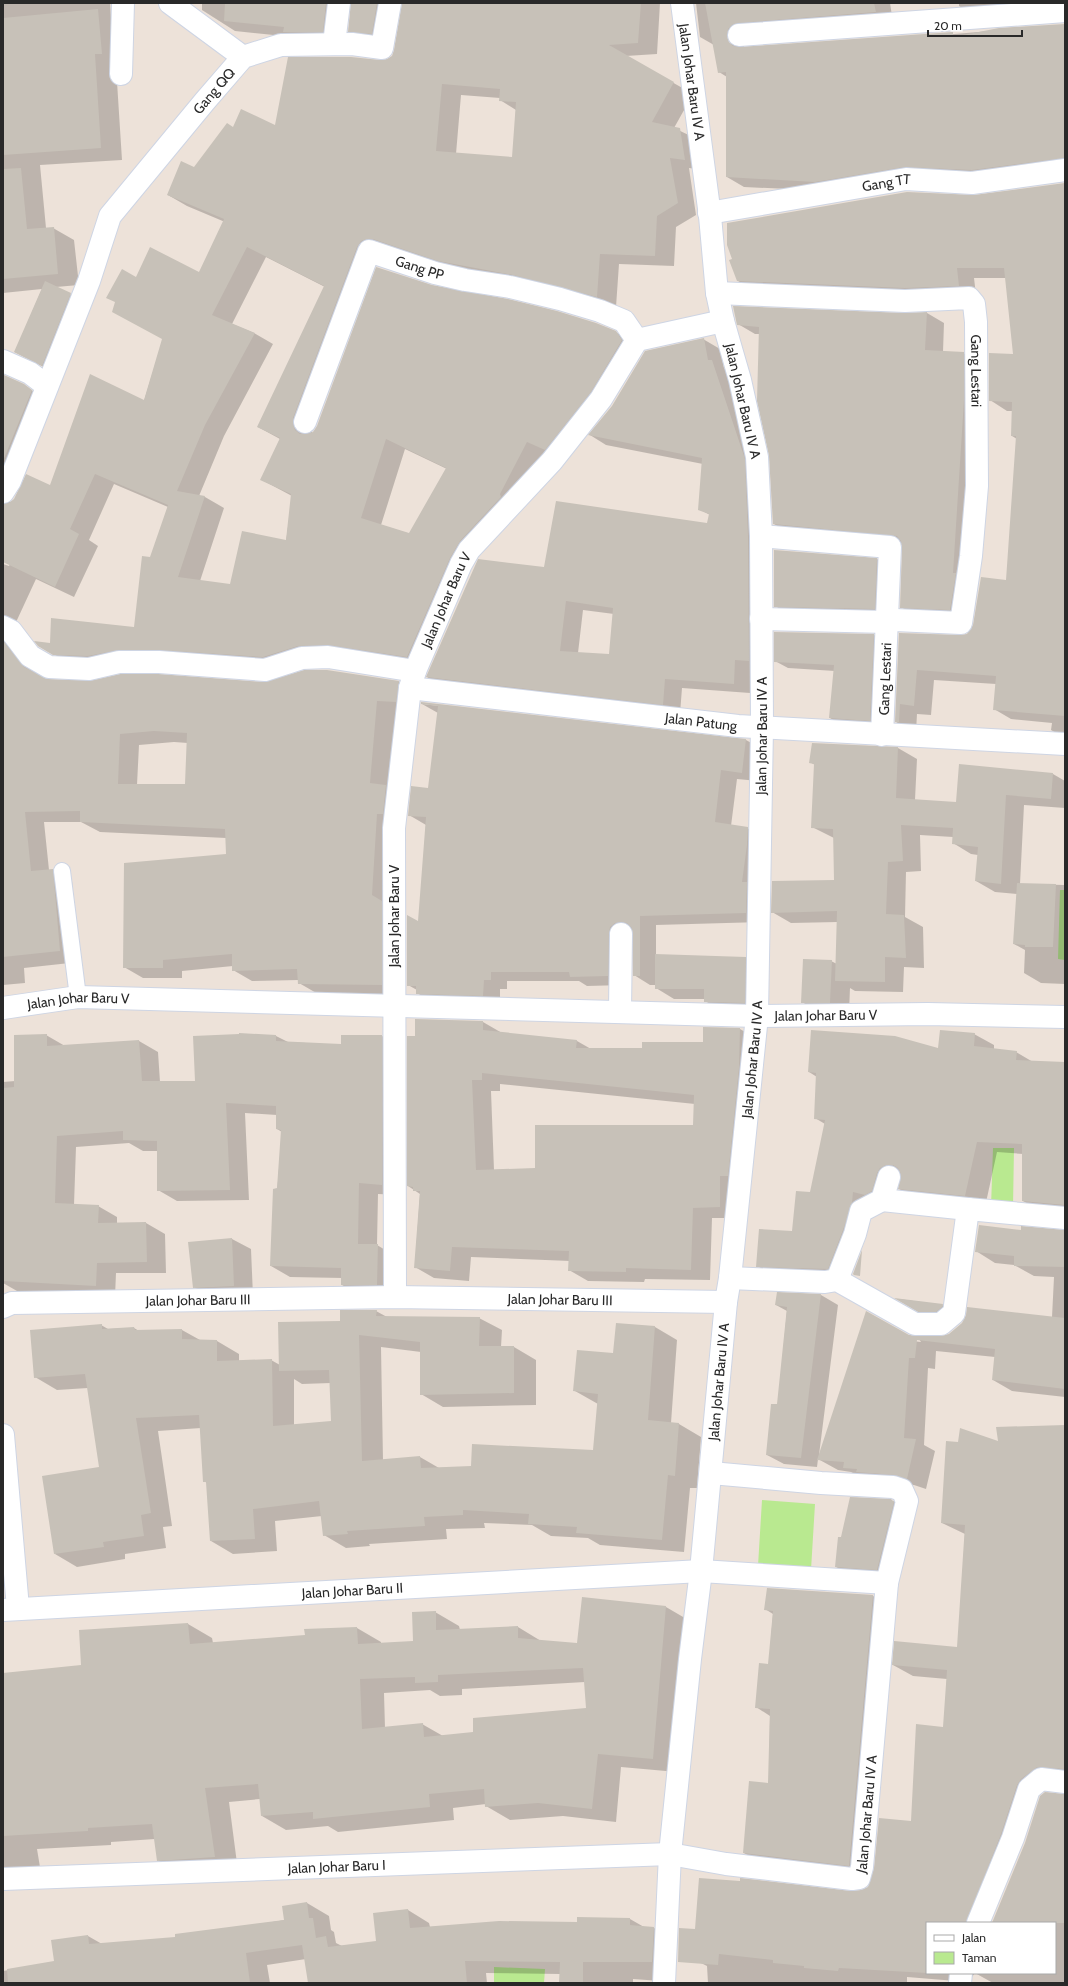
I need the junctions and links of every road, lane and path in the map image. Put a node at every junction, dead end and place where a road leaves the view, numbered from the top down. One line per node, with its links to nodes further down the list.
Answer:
1 (123, 3): 10 (street)
2 (170, 3): 9 (street)
3 (339, 3): 8 (street)
4 (390, 3): 8 (street, Gang QQ)
5 (682, 3): 12 (street, Jalan Johar Baru IV A)
6 (1065, 11): 7 (street)
7 (739, 35)
8 (334, 44): 9 (street, Gang QQ)
9 (244, 57): 17 (street, Gang QQ)
10 (121, 74)
11 (1065, 170): 12 (street, Gang TT)
12 (709, 213): 13 (street, Jalan Johar Baru IV A)
13 (717, 293): 14 (street, Jalan Johar Baru IV A); 22 (street, Gang Lestari)
14 (723, 321): 15 (street); 20 (street, Jalan Johar Baru IV A)
15 (637, 340): 18 (street, Gang PP); 24 (street, Jalan Johar Baru V)
16 (3, 362): 17 (street)
17 (48, 386): 19 (street, Gang QQ)
18 (304, 422)
19 (3, 492)
20 (761, 536): 21 (street, Jalan Johar Baru IV A); 22 (street, Gang Lestari)
21 (761, 619): 22 (street, Gang Lestari); 25 (street, Jalan Johar Baru IV A)
22 (887, 622): 26 (street, Gang Lestari)
23 (3, 627): 24 (street, Jalan Patung)
24 (413, 680): 25 (street, Jalan Patung); 31 (street, Jalan Johar Baru V)
25 (762, 727): 26 (street, Jalan Patung); 34 (street, Jalan Johar Baru IV A)
26 (882, 735): 27 (street, Jalan Patung)
27 (1065, 744)
28 (62, 871): 30 (lane)
29 (621, 934): 33 (street)
30 (78, 997): 31 (street, Jalan Johar Baru V); 32 (street, Jalan Johar Baru V)
31 (394, 1005): 33 (street, Jalan Johar Baru V); 42 (street)
32 (3, 1008)
33 (620, 1012): 34 (street, Jalan Johar Baru V)
34 (757, 1016): 35 (street, Jalan Johar Baru V); 40 (street, Jalan Johar Baru IV A)
35 (1065, 1017)
36 (889, 1177): 37 (street)
37 (882, 1200): 38 (street); 41 (street)
38 (968, 1209): 39 (street); 41 (street)
39 (1065, 1218)
40 (730, 1278): 41 (street); 43 (street, Jalan Johar Baru IV A)
41 (837, 1280)
42 (395, 1297): 43 (street, Jalan Johar Baru III); 44 (street, Jalan Johar Baru III)
43 (726, 1302): 46 (street, Jalan Johar Baru IV A)
44 (3, 1307)
45 (3, 1435): 49 (street)
46 (711, 1473): 47 (street, Jalan Johar Baru IV A); 48 (street, Jalan Johar Baru IV A)
47 (702, 1571): 48 (street); 49 (street, Jalan Johar Baru II); 51 (street, Jalan Johar Baru IV A)
48 (887, 1584): 51 (street, Jalan Johar Baru IV A)
49 (11, 1609)
50 (1065, 1782): 53 (street)
51 (670, 1854): 52 (street, Jalan Johar Baru I); 54 (street, Jalan Johar Baru IV A)
52 (3, 1879)
53 (978, 1922)
54 (665, 1983)

